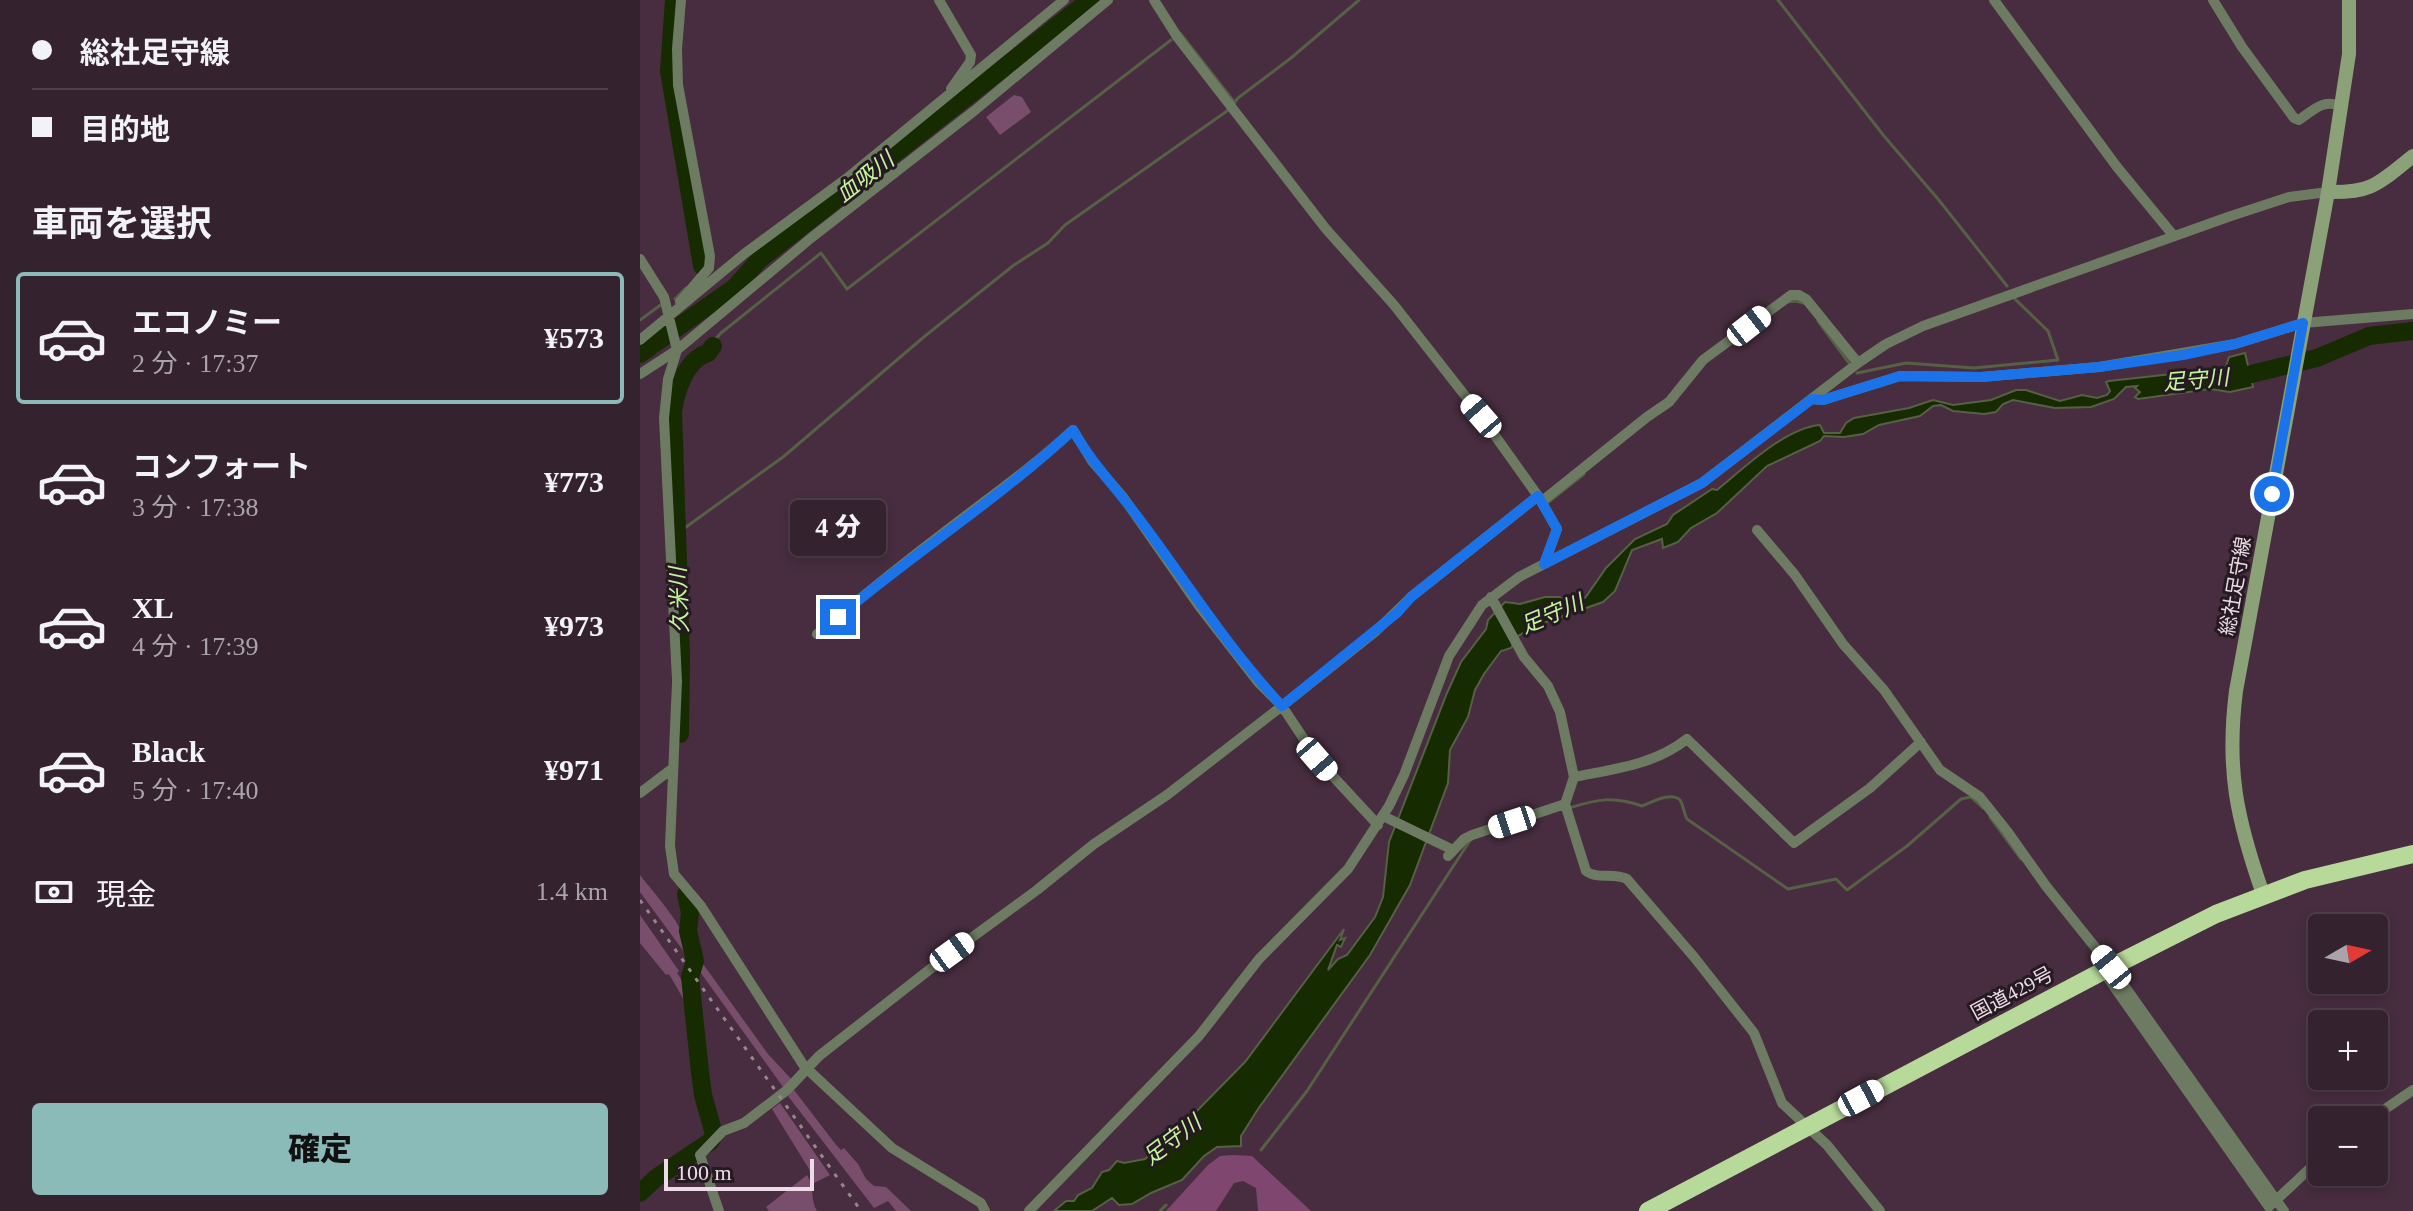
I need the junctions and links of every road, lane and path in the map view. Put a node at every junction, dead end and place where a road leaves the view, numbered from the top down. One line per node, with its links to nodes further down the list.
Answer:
1 (681, 0): 16 (street)
2 (939, 0): 9 (street)
3 (1108, 0): 19 (street)
4 (1154, 0): 23 (street)
5 (1994, 0): 13 (street)
6 (2213, 0): 10 (street)
7 (2349, 0): 10 (main road, 総社足守線)
8 (1062, 1): 9 (street)
9 (943, 101): 16 (street)
10 (2342, 106): 12 (main road, 総社足守線)
11 (2413, 156): 12 (main road)
12 (2328, 192): 13 (street); 17 (main road, 総社足守線)
13 (2173, 235): 20 (street)
14 (640, 259): 16 (street)
15 (2413, 314): 17 (street)
16 (670, 318): 18 (street); 19 (street)
17 (2302, 327): 22 (street); 36 (main road, 総社足守線)
18 (641, 338)
19 (677, 347): 21 (street); 30 (street)
20 (1858, 363): 22 (street); 23 (street)
21 (640, 374)
22 (1812, 399): 25 (street)
23 (1540, 502): 25 (street); 28 (street)
24 (1757, 530): 29 (street)
25 (1544, 564): 26 (street)
26 (1492, 599): 31 (street); 34 (street)
27 (817, 634): 28 (street)
28 (1283, 709): 34 (street); 38 (street)
29 (1921, 742): 31 (street); 37 (street)
30 (673, 768): 32 (street); 38 (street)
31 (1574, 777): 33 (street)
32 (640, 793)
33 (1566, 807): 34 (street); 41 (street)
34 (1383, 819): 46 (street)
35 (2413, 854): 36 (highway, 国道429号)
36 (2263, 894): 37 (highway, 国道429号)
37 (2107, 968): 41 (highway, 国道429号); 43 (street)
38 (808, 1069): 44 (street); 45 (street)
39 (2413, 1090): 40 (street)
40 (2388, 1107)
41 (1808, 1126): 47 (highway, 国道429号); 48 (street)
42 (2308, 1170): 43 (street)
43 (2271, 1205): 49 (street)
44 (719, 1211)
45 (985, 1211)
46 (1029, 1211)
47 (1648, 1211)
48 (1880, 1211)
49 (2284, 1211)

